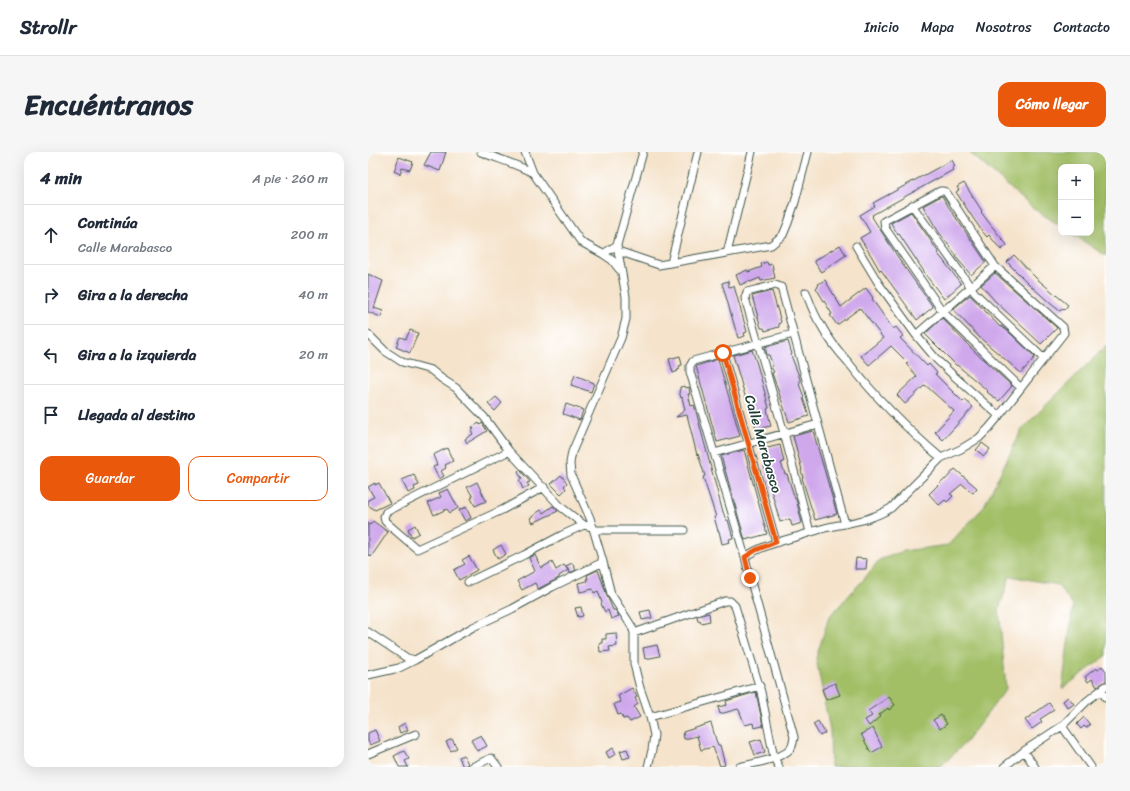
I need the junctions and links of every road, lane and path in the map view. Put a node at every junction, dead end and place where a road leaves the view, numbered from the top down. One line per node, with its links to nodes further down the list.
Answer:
1 (482, 152): 7 (street)
2 (525, 152): 7 (street)
3 (643, 152): 10 (street)
4 (698, 152): 13 (street)
5 (752, 152): 11 (street)
6 (808, 152): 11 (street)
7 (532, 173): 12 (street)
8 (912, 205): 14 (street); 16 (street); 18 (street)
9 (856, 246): 21 (street)
10 (617, 248): 12 (street); 13 (street); 15 (street)
11 (727, 253): 13 (street)
12 (603, 254): 15 (street)
13 (670, 263)
14 (995, 266): 16 (street); 24 (street)
15 (621, 271): 36 (street)
16 (970, 287): 18 (street); 24 (street)
17 (806, 292): 32 (street)
18 (943, 312): 21 (street); 25 (street)
19 (368, 334): 30 (street)
20 (793, 334): 22 (street); 22 (street); 27 (street)
21 (916, 334): 26 (street)
22 (758, 343): 23 (street); 28 (street)
23 (723, 353): 29 (street, Calle Marabasco); 31 (street)
24 (1044, 359): 25 (street)
25 (1021, 388): 26 (street)
26 (999, 416): 32 (street)
27 (818, 424): 28 (street); 34 (street)
28 (784, 434): 29 (street); 38 (street)
29 (749, 443): 31 (street); 39 (street, Calle Marabasco)
30 (509, 451): 33 (street); 33 (street)
31 (714, 453): 40 (street)
32 (941, 458): 34 (street)
33 (544, 488): 35 (street)
34 (844, 524): 38 (street)
35 (584, 525): 36 (street); 42 (street)
36 (593, 528): 37 (street); 41 (street)
37 (684, 530)
38 (810, 532): 39 (street)
39 (776, 542): 40 (street)
40 (745, 557): 55 (street)
41 (603, 562): 44 (street); 45 (street)
42 (468, 582)
43 (368, 632): 45 (street)
44 (634, 634): 47 (street); 50 (street)
45 (415, 660): 46 (street)
46 (368, 676)
47 (760, 686): 50 (street); 55 (street)
48 (1103, 688): 49 (street); 51 (street)
49 (1106, 698)
50 (650, 717): 58 (street)
51 (1062, 726): 53 (street); 63 (street)
52 (416, 734): 54 (street)
53 (1024, 751): 61 (street); 62 (street)
54 (368, 754)
55 (774, 758): 59 (street); 60 (street)
56 (472, 767): 57 (street)
57 (498, 767)
58 (648, 767)
59 (739, 767)
60 (779, 767)
61 (1004, 767)
62 (1035, 767)
63 (1091, 767)

